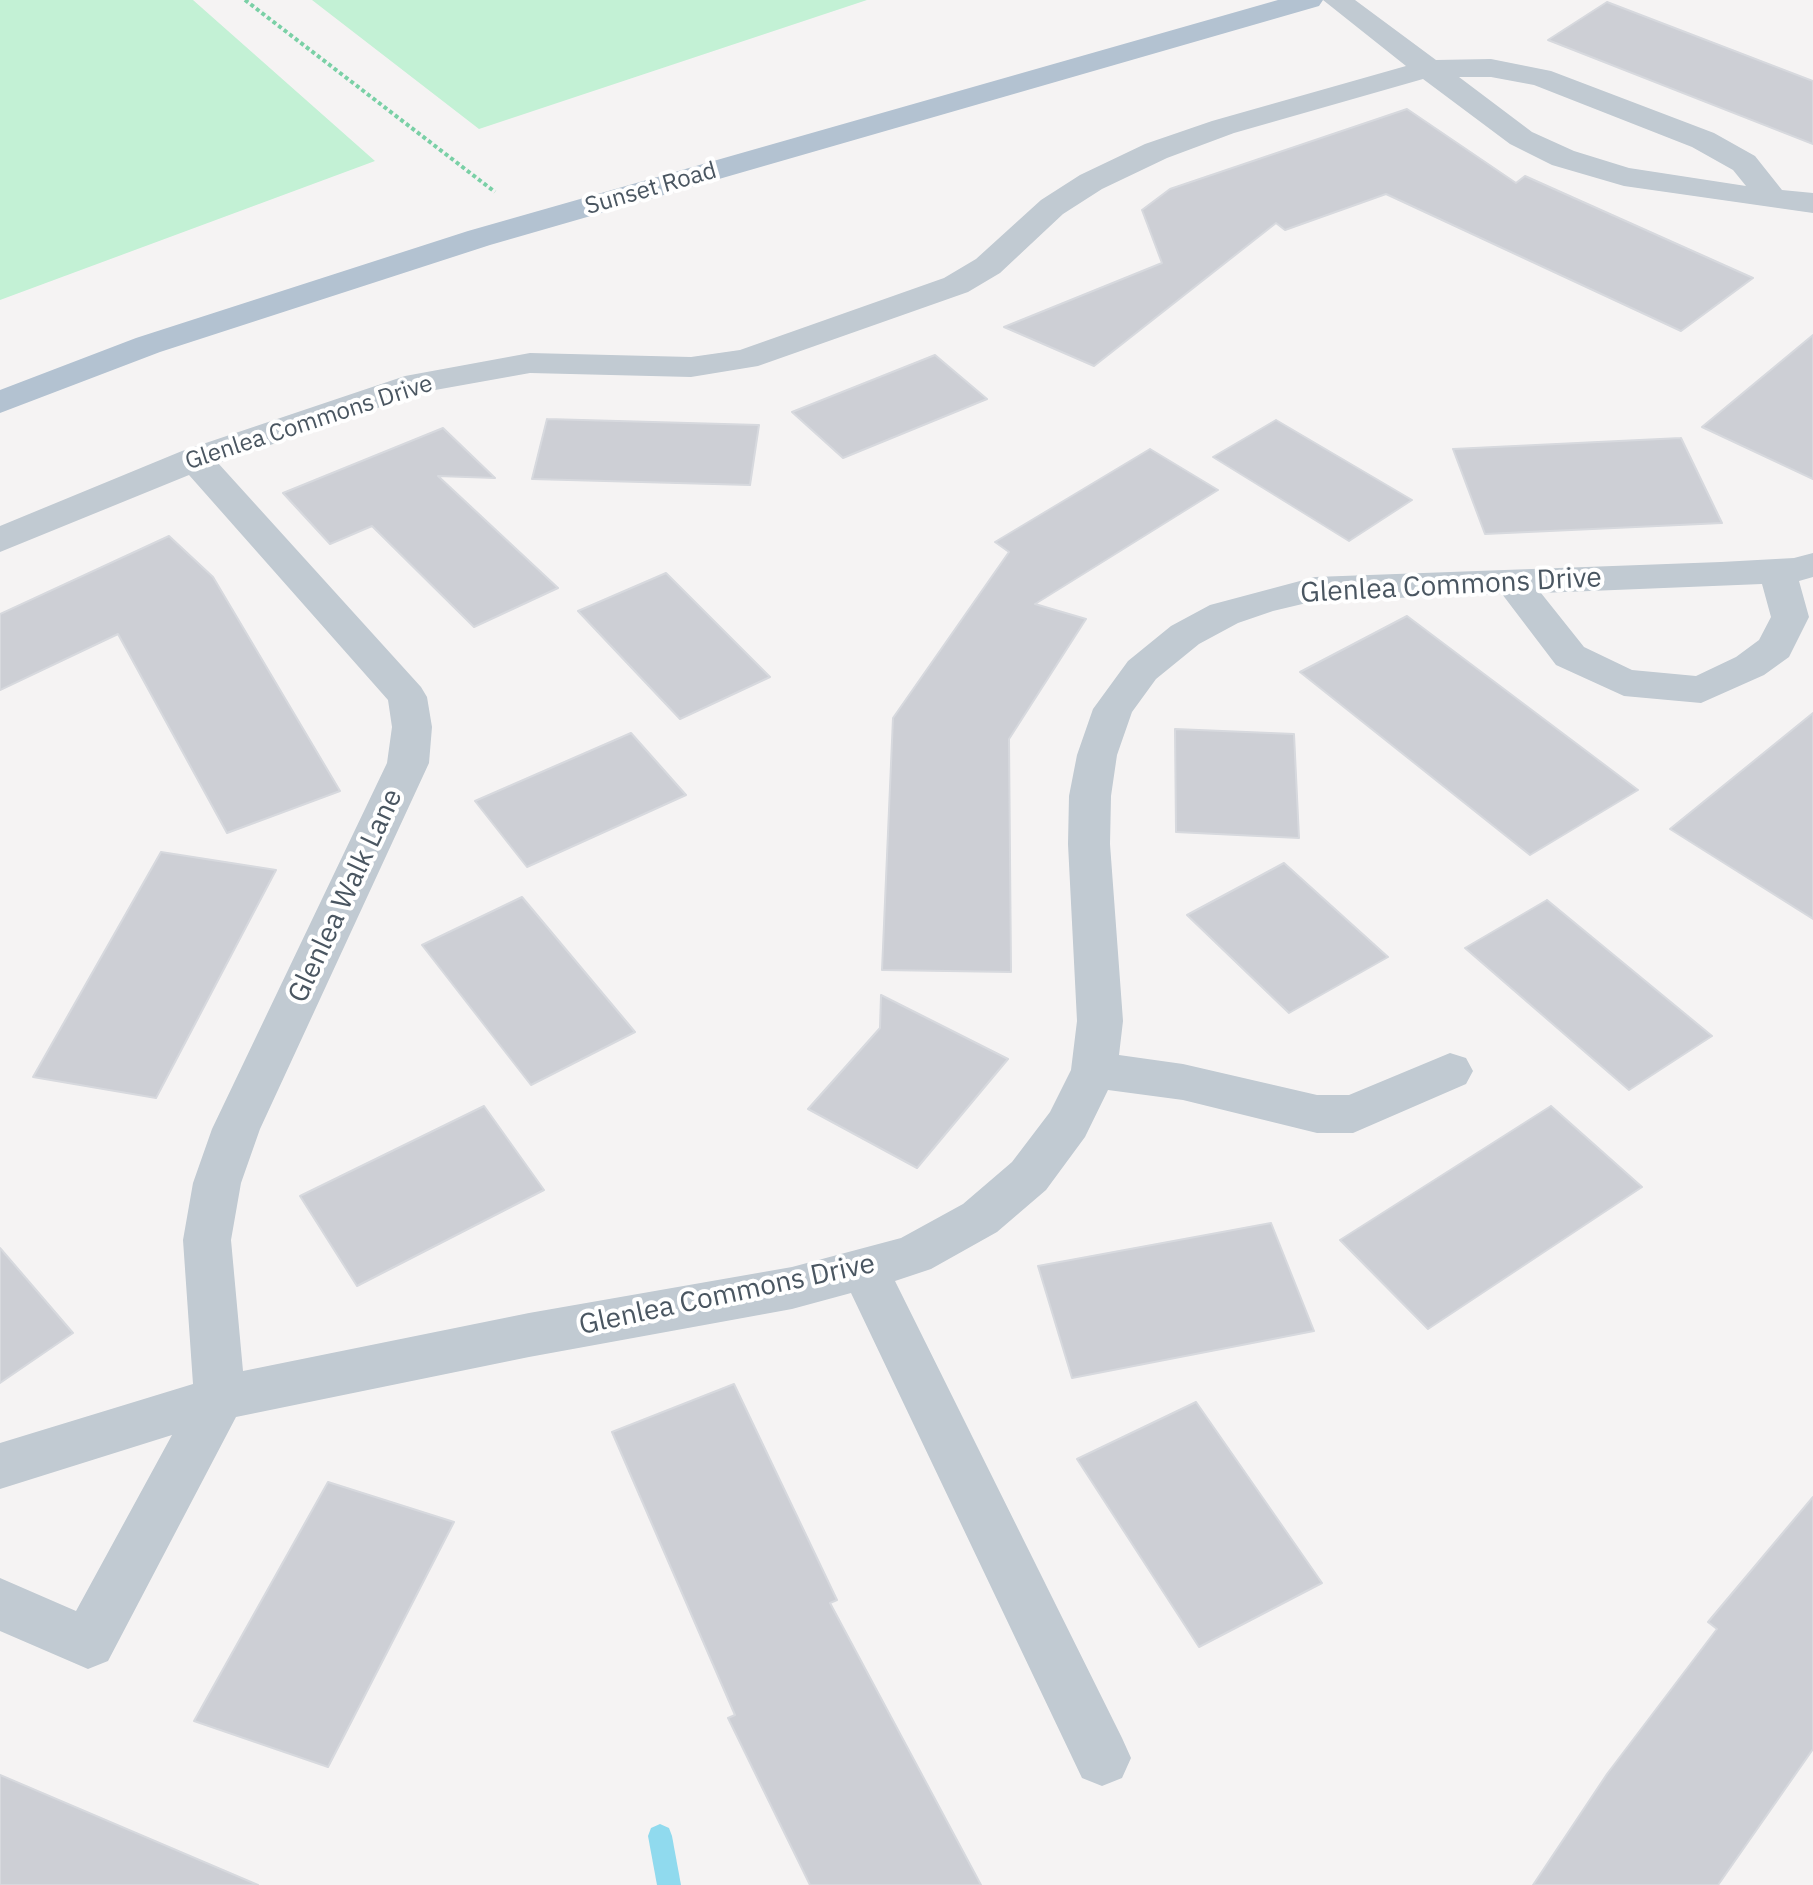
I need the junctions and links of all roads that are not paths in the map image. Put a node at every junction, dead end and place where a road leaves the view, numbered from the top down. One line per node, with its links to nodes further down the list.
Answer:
1 (1309, 0): 6 (main road, Sunset Road)
2 (1337, 0): 3 (street)
3 (1426, 69): 4 (street); 4 (street, Glenlea Commons Drive); 7 (street, Glenlea Commons Drive)
4 (1772, 198): 5 (street)
5 (1813, 203)
6 (0, 402)
7 (195, 459): 8 (street, Glenlea Commons Drive); 14 (street, Glenlea Walk Lane)
8 (0, 540)
9 (1795, 568): 10 (street, Glenlea Commons Drive); 10 (street)
10 (1512, 581): 11 (street, Glenlea Commons Drive)
11 (1094, 1070): 12 (street); 13 (street, Glenlea Commons Drive)
12 (1450, 1071)
13 (864, 1268): 14 (street, Glenlea Commons Drive); 17 (street)
14 (219, 1398): 15 (street, Glenlea Commons Drive); 16 (street)
15 (0, 1466)
16 (0, 1604)
17 (1102, 1758)

